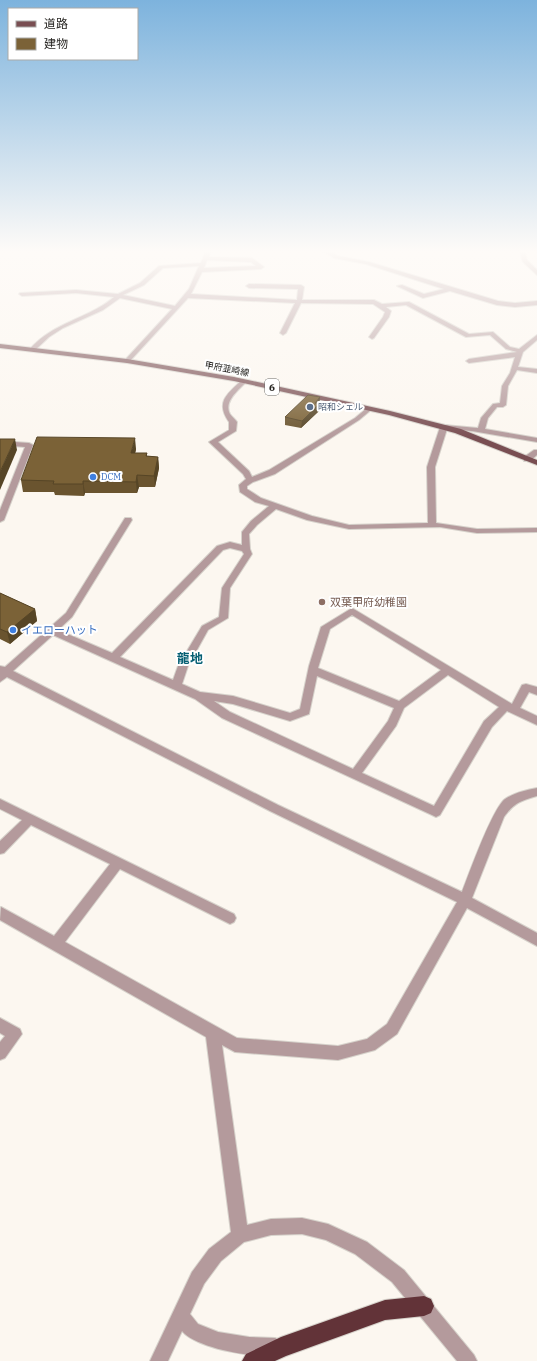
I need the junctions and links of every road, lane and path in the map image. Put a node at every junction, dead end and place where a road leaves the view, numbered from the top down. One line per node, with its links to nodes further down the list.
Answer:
1 (91, 314): 10 (street)
2 (171, 314): 12 (street)
3 (293, 314): 6 (street)
4 (387, 314): 7 (street)
5 (426, 314): 11 (street)
6 (283, 332)
7 (372, 337)
8 (537, 337): 11 (street)
9 (0, 346): 10 (main road, 甲府韮崎線 / 6)
10 (32, 350): 12 (main road, 甲府韮崎線 / 6)
11 (520, 352): 13 (street); 14 (street)
12 (127, 361): 16 (main road, 甲府韮崎線 / 6)
13 (469, 361)
14 (514, 368): 15 (street); 19 (street)
15 (537, 371)
16 (244, 381): 17 (main road, 甲府韮崎線 / 6); 25 (street)
17 (369, 408): 18 (main road, 甲府韮崎線 / 6); 25 (street)
18 (444, 427): 19 (street); 23 (main road, 甲府韮崎線 / 6); 29 (street)
19 (481, 431): 20 (street)
20 (537, 440)
21 (0, 443): 27 (street)
22 (537, 452): 23 (street)
23 (527, 458): 24 (main road, 甲府韮崎線 / 6)
24 (537, 462)
25 (250, 480): 26 (street)
26 (274, 506): 29 (street); 31 (street)
27 (0, 520)
28 (128, 520): 32 (street)
29 (432, 526): 30 (street)
30 (536, 532)
31 (246, 549): 33 (street); 37 (street)
32 (52, 631): 33 (street); 36 (street)
33 (113, 658): 37 (street)
34 (313, 670): 35 (street); 39 (street); 40 (street)
35 (448, 670): 40 (street); 41 (street)
36 (2, 673): 49 (street)
37 (176, 686): 39 (street)
38 (537, 690): 41 (street)
39 (199, 696): 43 (street)
40 (400, 706): 43 (street)
41 (510, 708): 42 (street); 43 (street)
42 (537, 721)
43 (354, 774)
44 (537, 792): 49 (street)
45 (0, 804): 46 (street)
46 (30, 819): 47 (street); 48 (street)
47 (0, 849)
48 (118, 862): 51 (street); 53 (street)
49 (465, 900): 52 (street); 55 (street)
50 (0, 914): 53 (street)
51 (230, 918)
52 (537, 940)
53 (56, 944): 55 (street)
54 (0, 1025): 56 (street)
55 (213, 1033): 57 (street)
56 (0, 1054)
57 (240, 1236): 58 (street); 59 (street)
58 (424, 1306): 60 (highway); 63 (street)
59 (180, 1316): 60 (street); 61 (street)
60 (280, 1347): 62 (highway)
61 (159, 1361)
62 (253, 1361)
63 (468, 1361)

